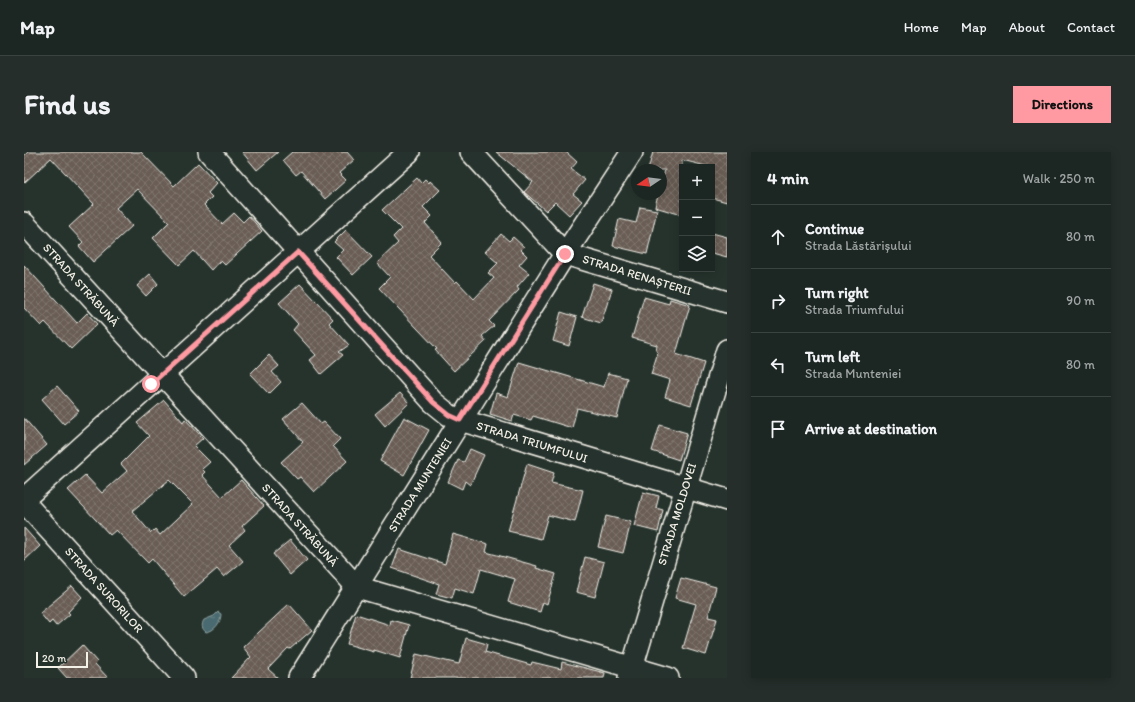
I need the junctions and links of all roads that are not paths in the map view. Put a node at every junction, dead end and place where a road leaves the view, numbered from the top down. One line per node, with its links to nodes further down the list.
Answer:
1 (209, 152): 6 (street, STRADA TRIUMFULUI)
2 (409, 152): 6 (street)
3 (471, 152): 7 (street)
4 (632, 152): 7 (street, STRADA MUNTENIEI)
5 (24, 223): 10 (street, STRADA STRĂBUNĂ)
6 (298, 252): 10 (street); 11 (street, STRADA TRIUMFULUI)
7 (565, 254): 8 (street, STRADA RENAȘTERII); 11 (street, STRADA MUNTENIEI)
8 (727, 302)
9 (727, 350): 12 (street, STRADA MOLDOVEI)
10 (162, 374): 13 (street); 16 (street, STRADA STRĂBUNĂ)
11 (460, 420): 12 (street, STRADA TRIUMFULUI); 16 (street, STRADA MUNTENIEI)
12 (685, 487): 14 (street, STRADA TRIUMFULUI); 17 (street, STRADA MOLDOVEI)
13 (24, 499)
14 (727, 500)
15 (24, 502): 18 (street, STRADA SURORILOR)
16 (357, 587): 17 (street); 19 (street, STRADA MUNTENIEI)
17 (631, 673): 20 (street)
18 (184, 678)
19 (299, 678)
20 (668, 678)

